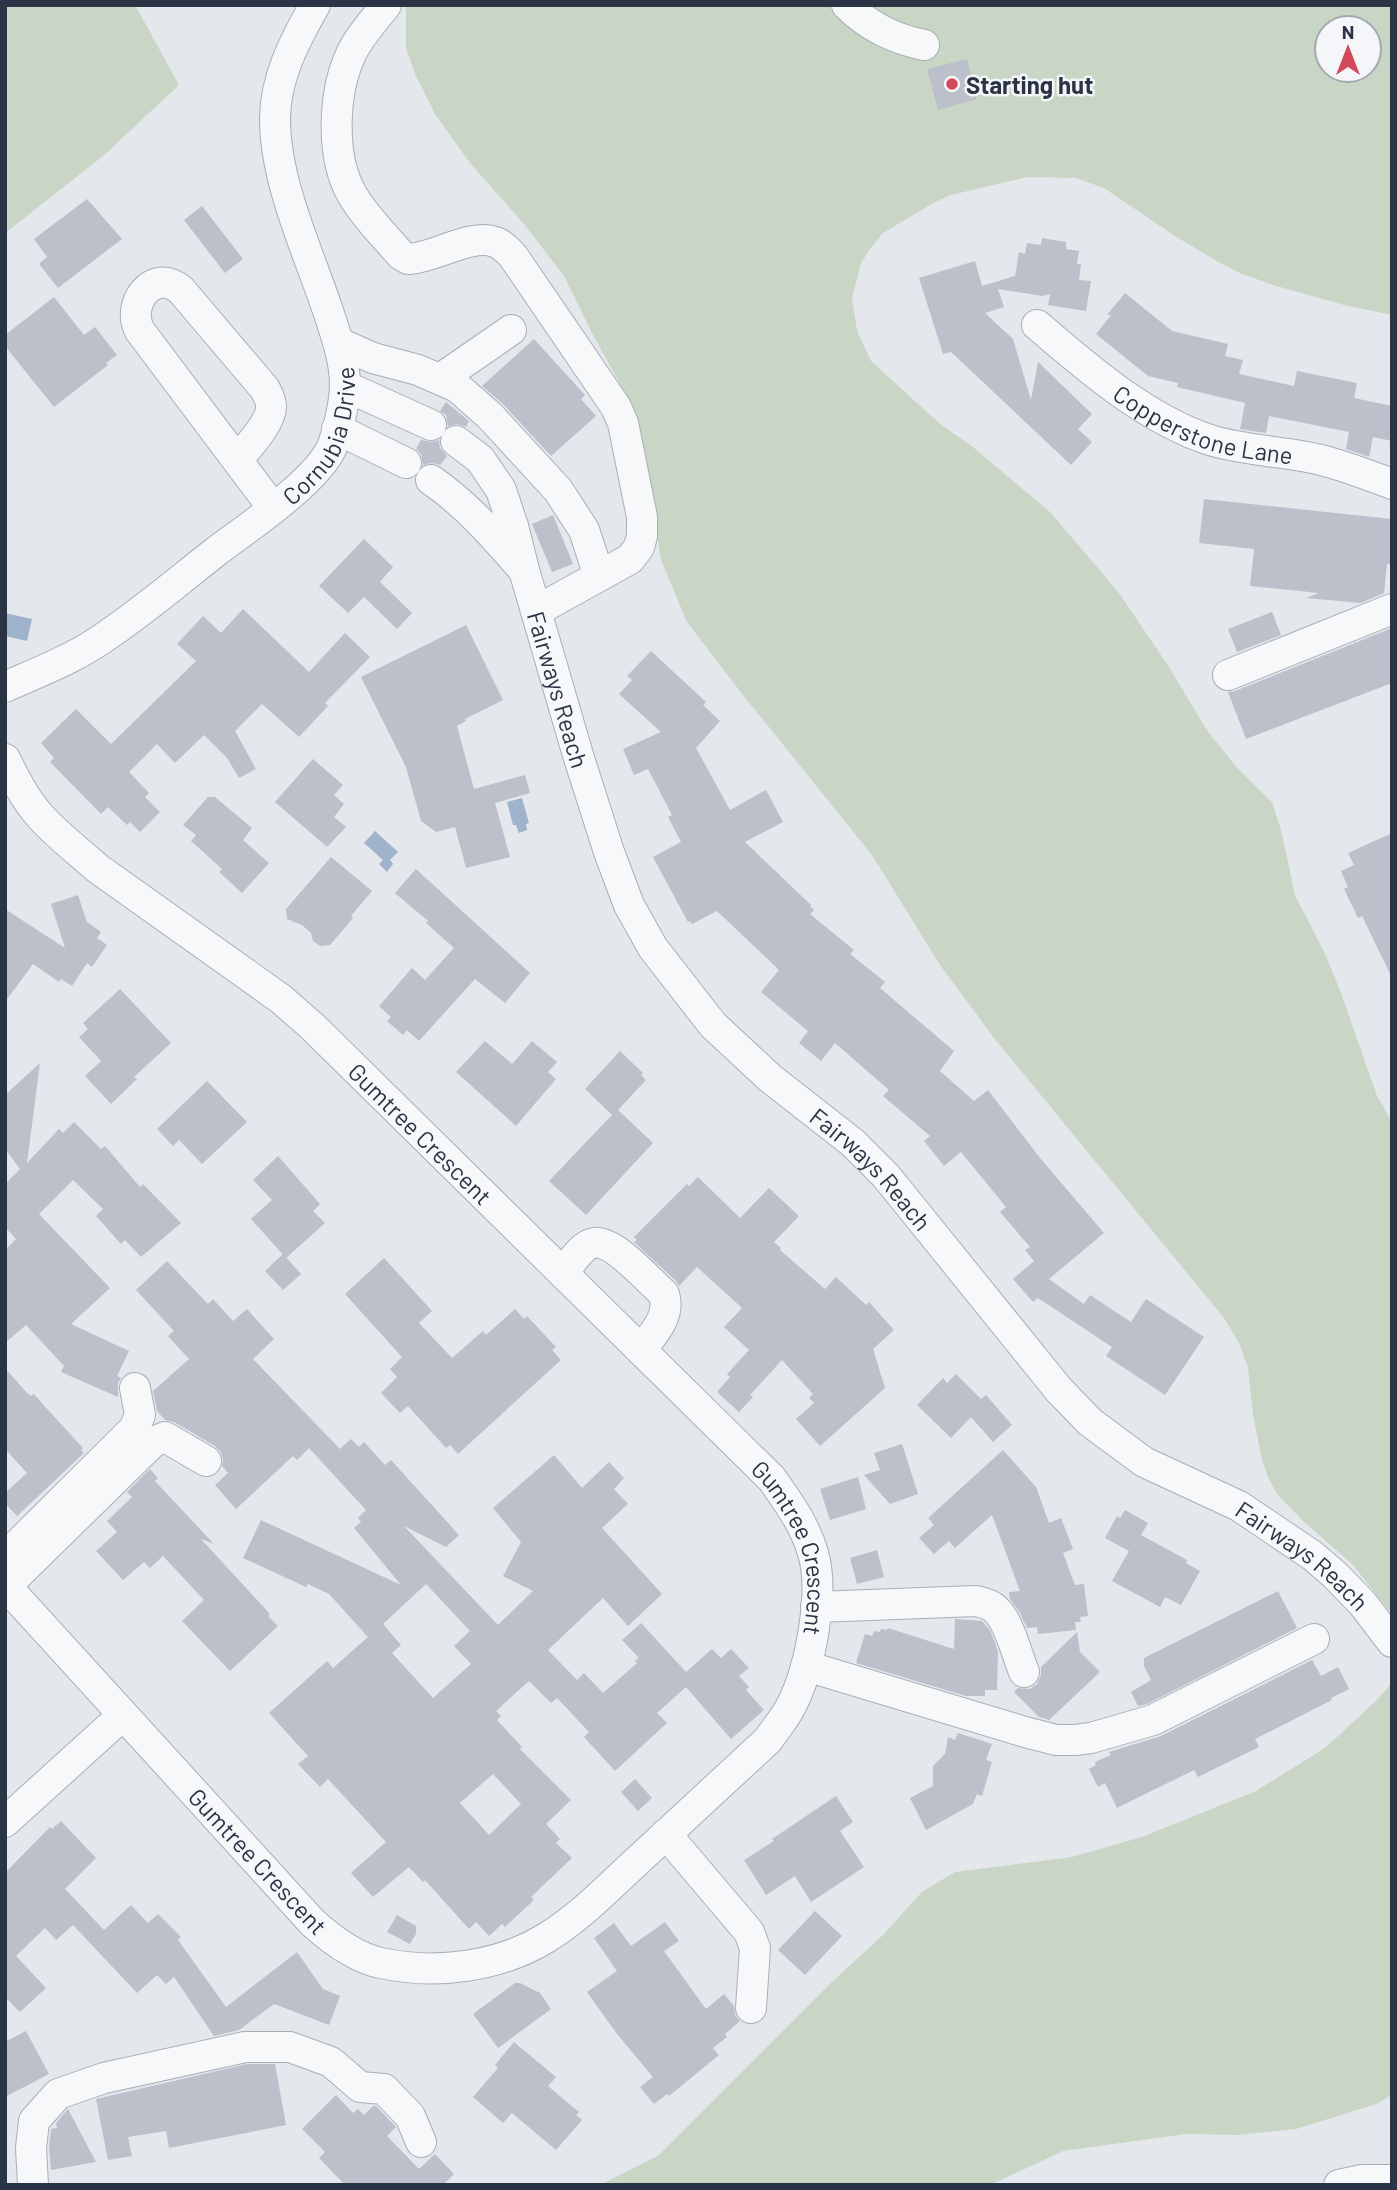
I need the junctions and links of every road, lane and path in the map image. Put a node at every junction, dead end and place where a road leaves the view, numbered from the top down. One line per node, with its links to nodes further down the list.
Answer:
1 (315, 5): 7 (street, Cornubia Drive)
2 (386, 5): 19 (street)
3 (847, 5): 4 (street)
4 (925, 45)
5 (1037, 325): 16 (street, Copperstone Lane)
6 (511, 330): 8 (street)
7 (339, 343): 8 (street); 9 (street, Cornubia Drive)
8 (440, 379): 19 (street)
9 (345, 386): 10 (street); 11 (street, Cornubia Drive)
10 (431, 425)
11 (337, 429): 14 (street); 17 (street, Cornubia Drive)
12 (456, 441): 18 (street, Fairways Reach)
13 (237, 460): 13 (street); 17 (street)
14 (407, 463)
15 (431, 480): 18 (street, Fairways Reach)
16 (1392, 484)
17 (273, 508): 23 (street, Cornubia Drive)
18 (524, 570): 21 (street, Fairways Reach)
19 (599, 576): 21 (street)
20 (1392, 609): 22 (street)
21 (536, 611): 32 (street, Fairways Reach)
22 (1228, 675)
23 (5, 687)
24 (5, 759): 25 (street, Gumtree Crescent)
25 (563, 1273): 26 (street, Gumtree Crescent); 26 (street)
26 (641, 1350): 30 (street, Gumtree Crescent)
27 (135, 1388): 29 (street)
28 (206, 1461): 29 (street)
29 (6, 1576): 35 (street, Gumtree Crescent)
30 (816, 1607): 33 (street, Gumtree Crescent); 34 (street)
31 (1314, 1639): 33 (street)
32 (1392, 1642)
33 (806, 1666): 37 (street, Gumtree Crescent)
34 (1024, 1672)
35 (123, 1716): 36 (street); 37 (street, Gumtree Crescent)
36 (5, 1822)
37 (666, 1834): 38 (street)
38 (751, 2008)
39 (421, 2142): 41 (street)
40 (1392, 2180): 42 (street)
41 (33, 2185)
42 (1339, 2185)

